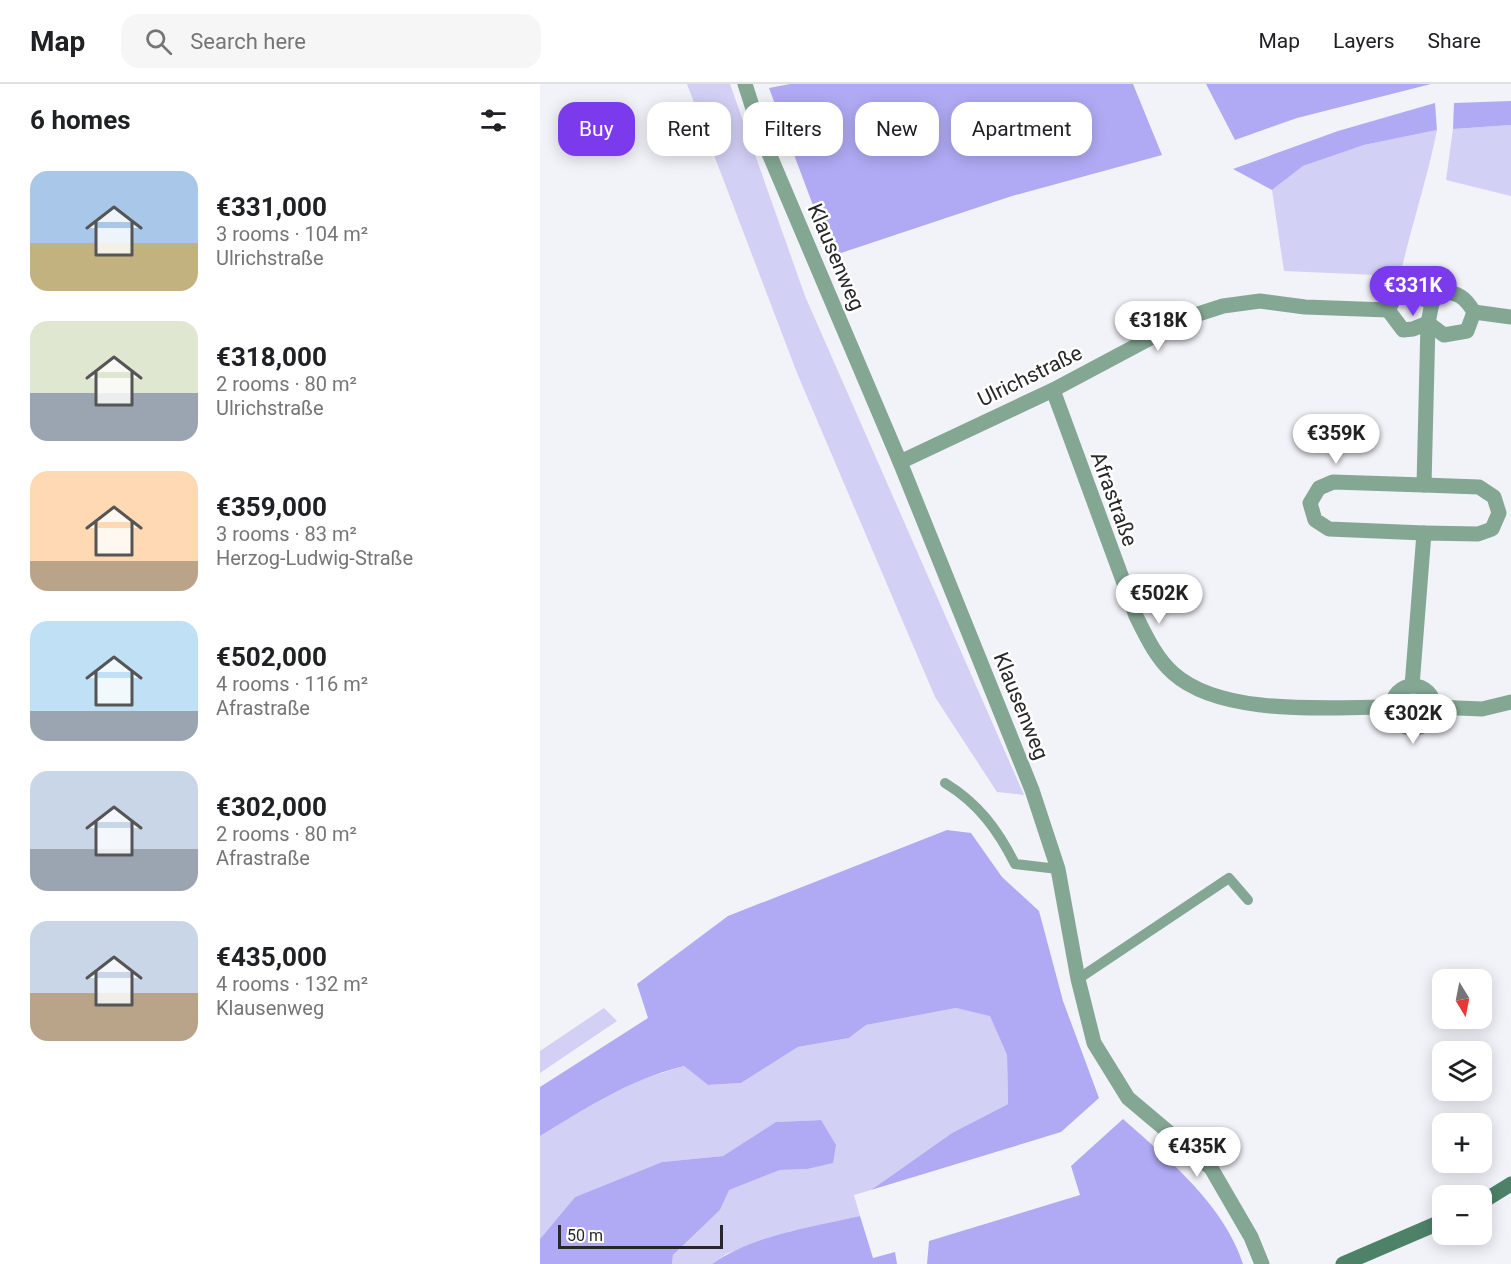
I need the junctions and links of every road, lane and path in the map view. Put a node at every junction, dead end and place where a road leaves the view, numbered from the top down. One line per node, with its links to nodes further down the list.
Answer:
1 (745, 84): 8 (street, Klausenweg)
2 (1431, 303): 3 (street); 4 (street); 6 (street)
3 (1388, 310): 6 (street); 7 (street, Ulrichstraße)
4 (1474, 312): 5 (street); 6 (street)
5 (1511, 317)
6 (1428, 323): 9 (street)
7 (1053, 390): 8 (street, Ulrichstraße); 13 (street, Afrastraße)
8 (900, 462): 16 (street, Klausenweg)
9 (1424, 485): 10 (street); 10 (street)
10 (1424, 533): 11 (street)
11 (1412, 686): 13 (street); 14 (street)
12 (1511, 702): 14 (street)
13 (1391, 707): 14 (street)
14 (1434, 707)
15 (945, 783): 16 (lane)
16 (1058, 869): 18 (street, Klausenweg)
17 (1248, 900): 18 (lane)
18 (1078, 980): 22 (street, Klausenweg)
19 (1511, 1184): 20 (main road)
20 (1492, 1196)
21 (1432, 1226): 23 (main road)
22 (1262, 1264)
23 (1343, 1264)

